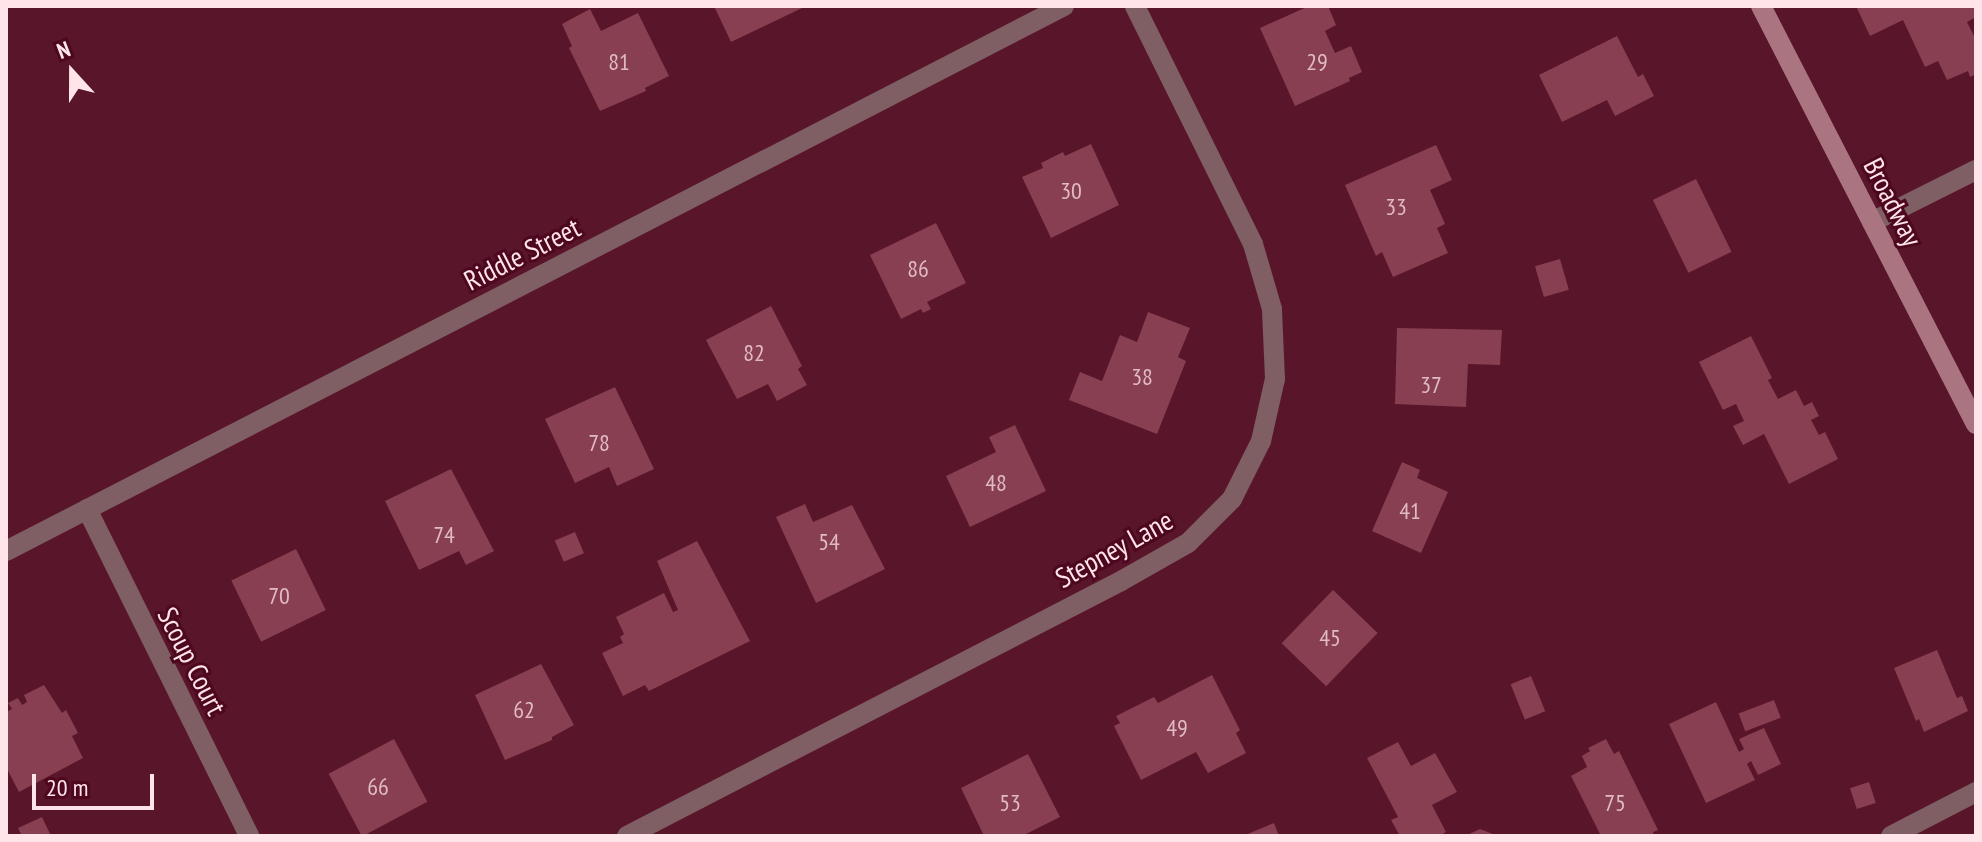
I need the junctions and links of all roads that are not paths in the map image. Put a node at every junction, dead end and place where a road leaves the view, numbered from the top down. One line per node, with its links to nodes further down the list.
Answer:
1 (1064, 6): 7 (street, Riddle Street)
2 (1135, 6): 11 (street, Stepney Lane)
3 (1761, 6): 5 (street, Broadway)
4 (1976, 170): 5 (street)
5 (1872, 222): 6 (street, Broadway)
6 (1976, 424)
7 (87, 509): 8 (street, Riddle Street); 10 (street, Scoup Court)
8 (6, 551)
9 (1976, 792): 12 (street)
10 (249, 836)
11 (627, 836)
12 (1891, 836)

